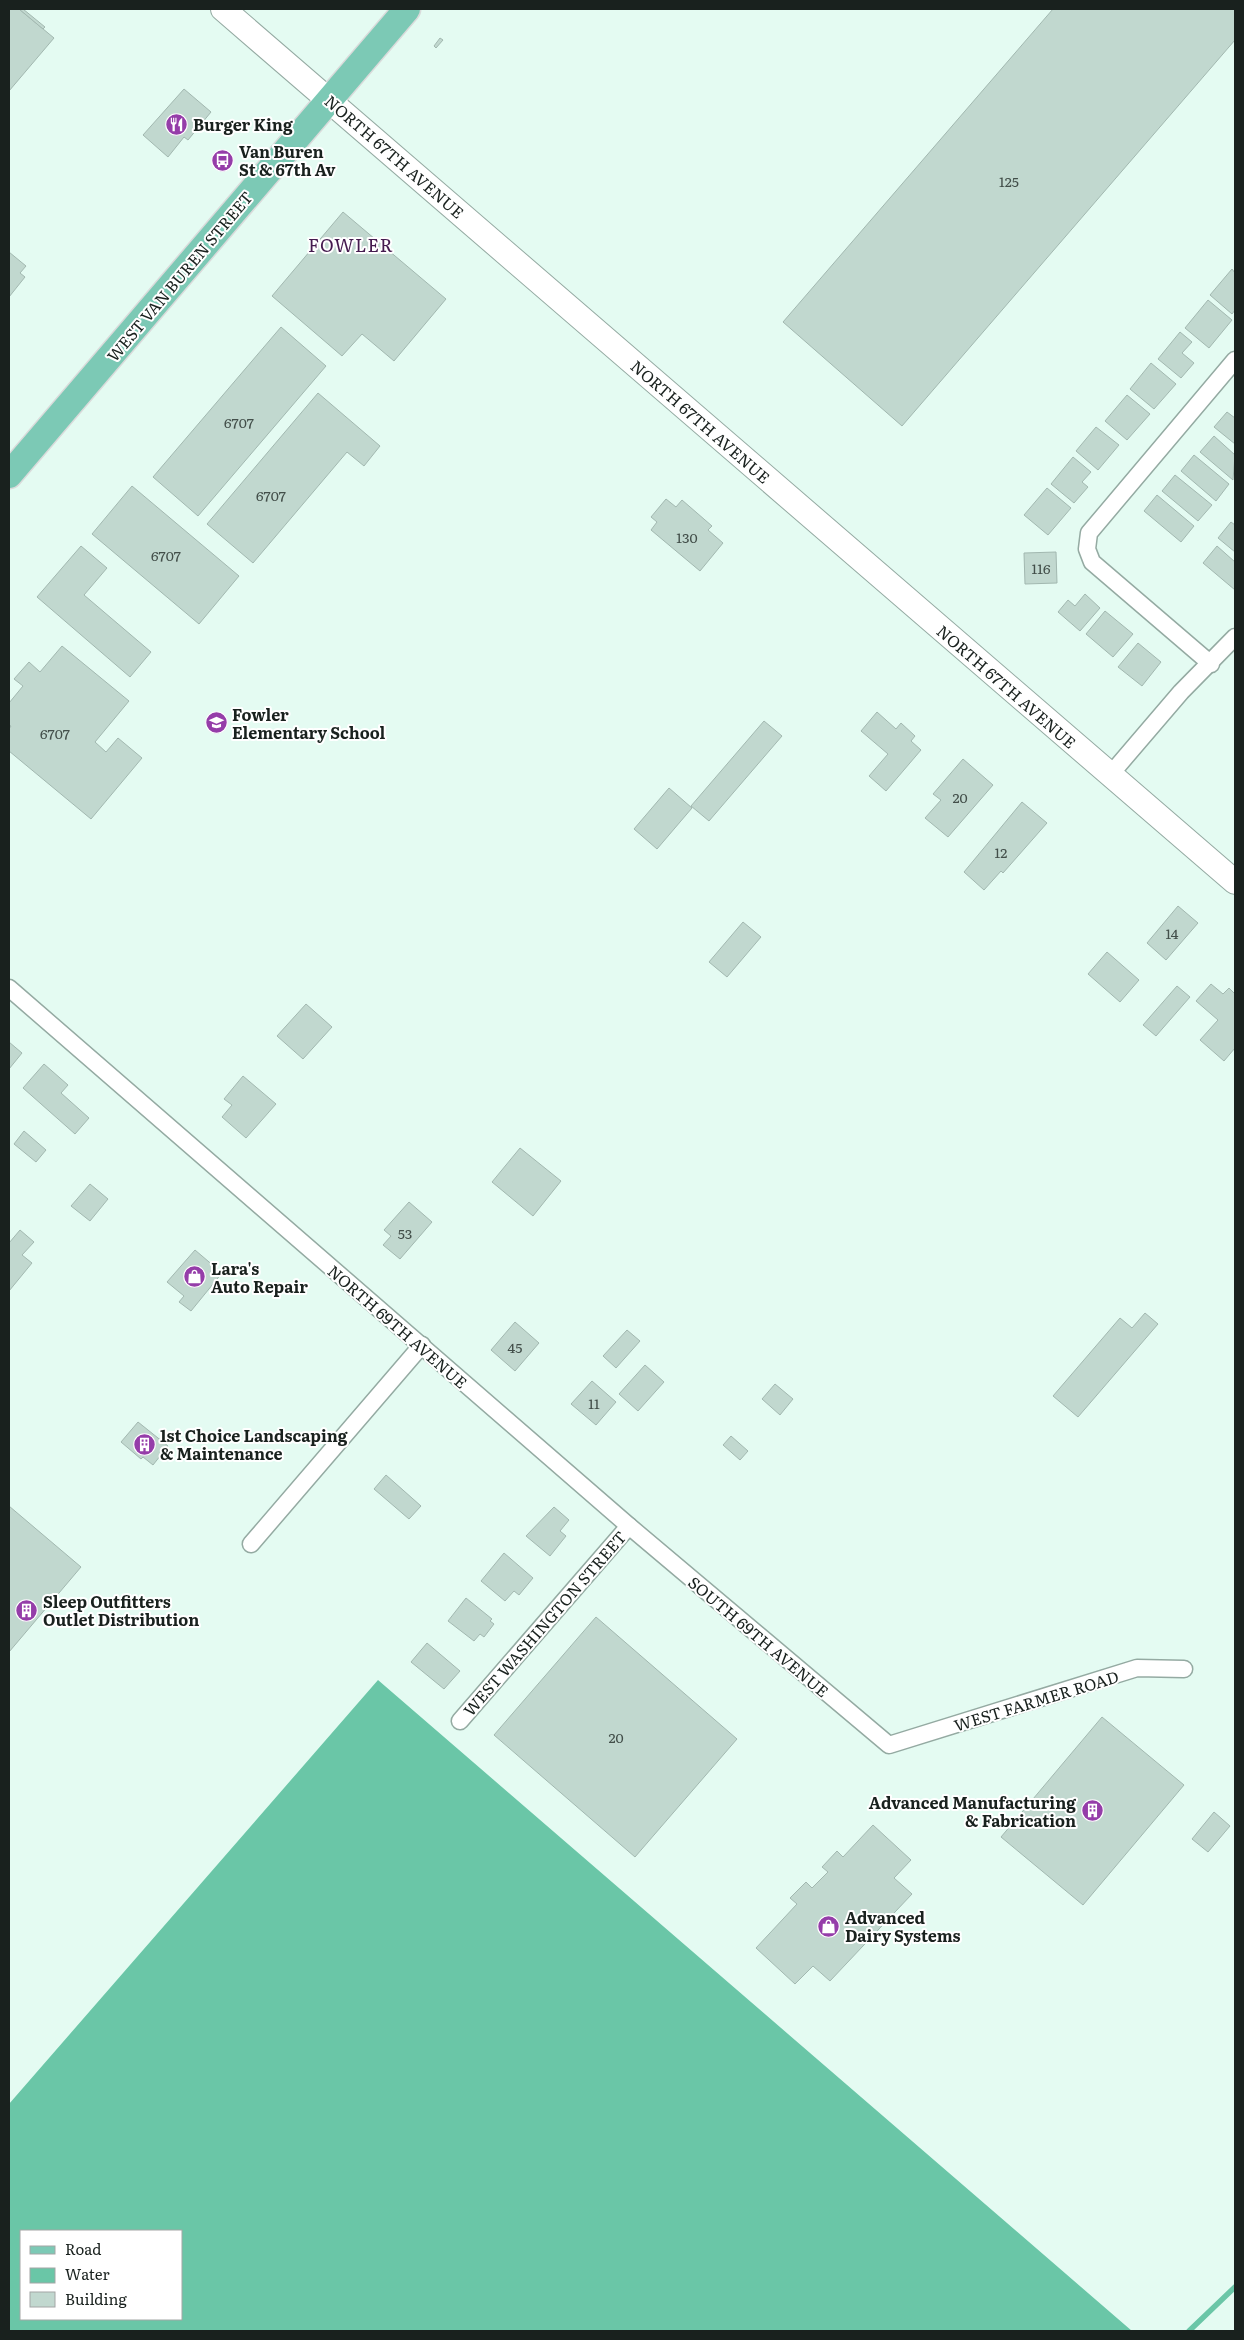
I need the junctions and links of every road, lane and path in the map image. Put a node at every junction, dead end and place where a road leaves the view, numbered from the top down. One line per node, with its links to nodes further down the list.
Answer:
1 (223, 9): 3 (main road, NORTH 67TH AVENUE)
2 (407, 9): 3 (main road, WEST VAN BUREN STREET)
3 (329, 99): 5 (main road, WEST VAN BUREN STREET); 8 (main road, NORTH 67TH AVENUE)
4 (1235, 360): 7 (street)
5 (9, 475)
6 (1235, 638): 7 (street)
7 (1211, 664): 8 (street)
8 (1110, 775): 9 (main road, NORTH 67TH AVENUE)
9 (1235, 882)
10 (9, 988): 11 (street, NORTH 69TH AVENUE)
11 (422, 1345): 12 (street, NORTH 69TH AVENUE); 13 (street)
12 (629, 1526): 15 (street, WEST WASHINGTON STREET); 16 (street, SOUTH 69TH AVENUE)
13 (251, 1544)
14 (1184, 1669): 16 (street, WEST FARMER ROAD)
15 (460, 1721)
16 (889, 1746)

